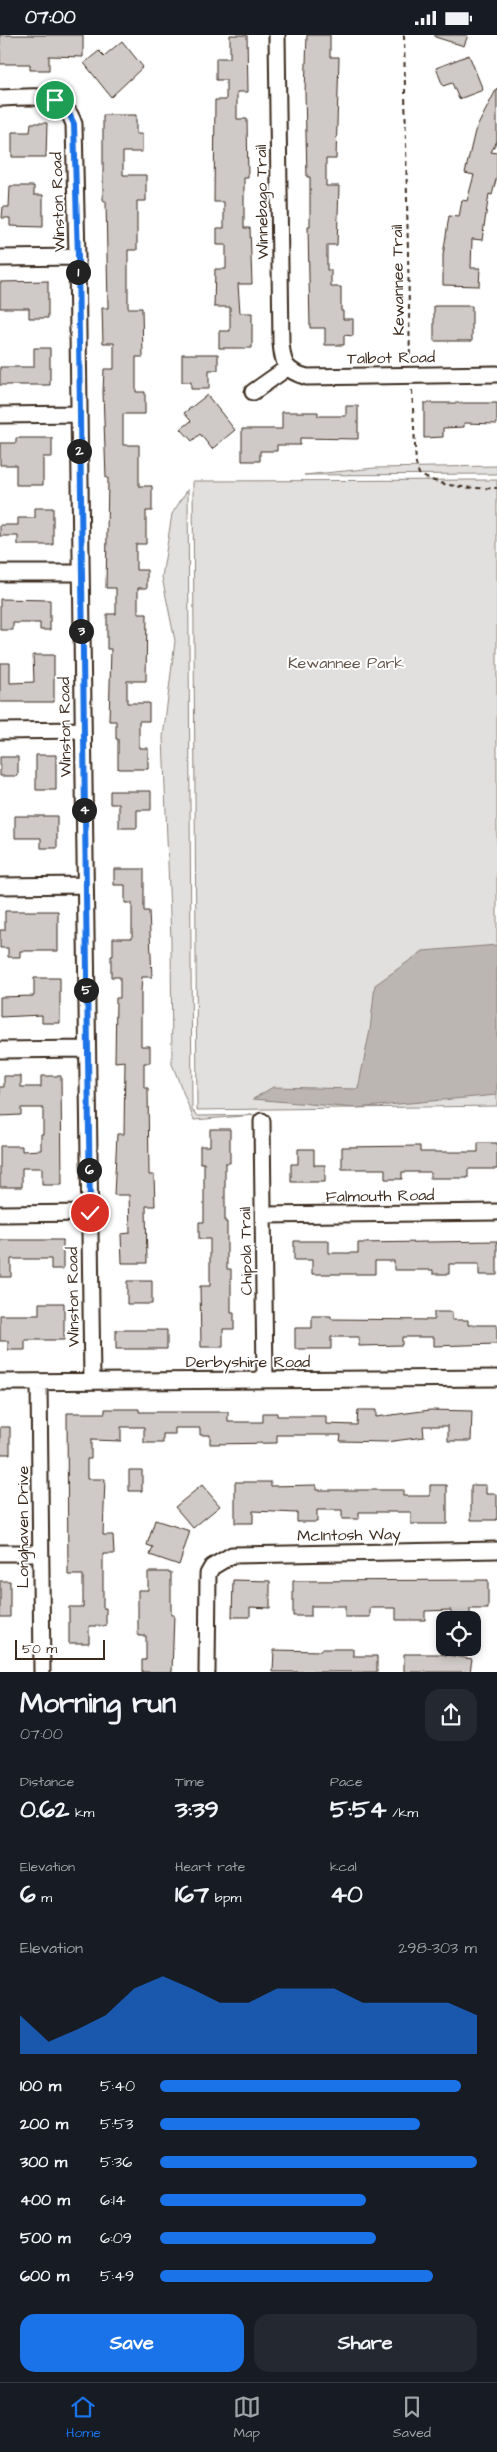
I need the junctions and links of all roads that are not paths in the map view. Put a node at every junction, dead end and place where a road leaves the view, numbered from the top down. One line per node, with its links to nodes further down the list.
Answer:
1 (277, 35): 5 (street, Winnebago Trail)
2 (0, 98): 3 (street, Winston Road)
3 (78, 257): 4 (street); 8 (street, Winston Road)
4 (0, 258)
5 (288, 368): 6 (street, Talbot Road); 7 (street)
6 (497, 374)
7 (252, 392)
8 (78, 414): 9 (street); 11 (street, Winston Road)
9 (0, 415)
10 (0, 573): 11 (street)
11 (80, 573): 12 (street, Winston Road)
12 (83, 730): 13 (street); 14 (street, Winston Road)
13 (0, 731)
14 (85, 885): 15 (street); 16 (street, Winston Road)
15 (0, 886)
16 (87, 1049): 17 (street); 20 (street, Winston Road)
17 (0, 1050)
18 (262, 1121): 22 (street, Chipola Trail)
19 (497, 1212): 22 (street, Falmouth Road)
20 (90, 1213): 21 (street); 25 (street, Winston Road)
21 (0, 1214)
22 (263, 1215): 24 (street, Chipola Trail)
23 (497, 1378): 24 (street, Derbyshire Road)
24 (265, 1380): 25 (street, Derbyshire Road)
25 (92, 1381): 27 (street, Derbyshire Road)
26 (0, 1382): 27 (street, Derbyshire Road)
27 (39, 1382): 30 (street, Longhaven Drive)
28 (497, 1550): 32 (street, McIntosh Way)
29 (0, 1553): 30 (street)
30 (40, 1553): 31 (street, Longhaven Drive)
31 (42, 1672)
32 (207, 1672)

